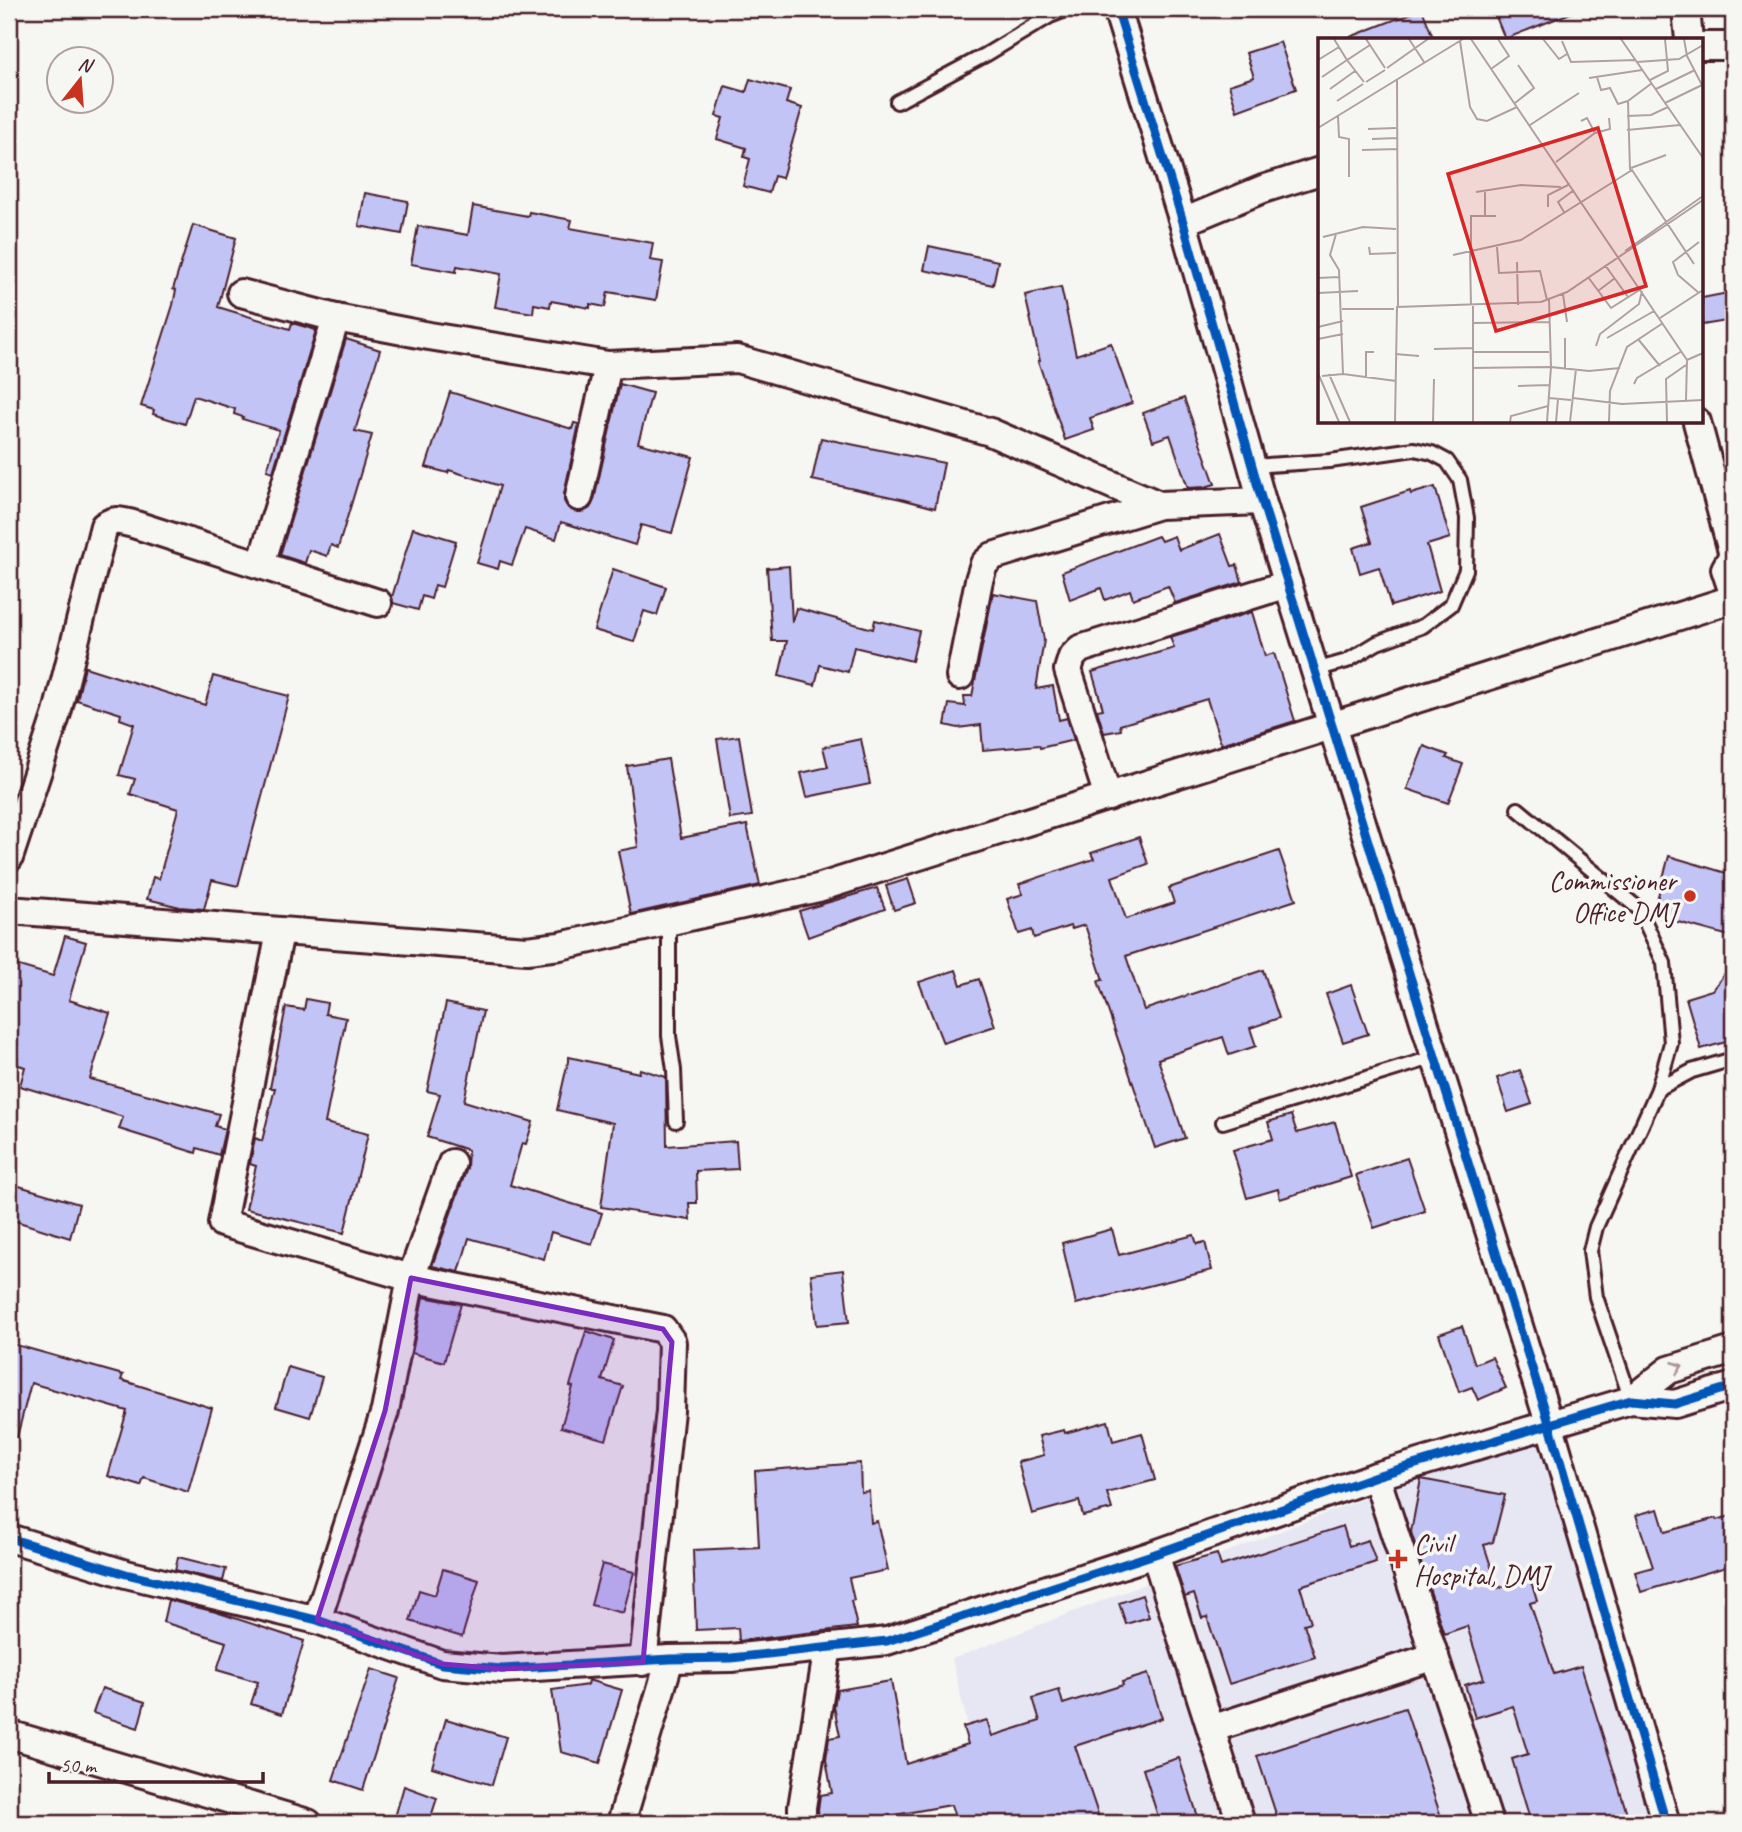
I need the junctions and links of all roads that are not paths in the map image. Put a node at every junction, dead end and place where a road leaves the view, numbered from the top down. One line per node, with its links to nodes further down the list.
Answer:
1 (1068, 9): 7 (lane)
2 (1117, 9): 9 (street)
3 (1686, 9): 4 (street)
4 (1689, 38)
5 (1704, 46): 6 (street)
6 (1733, 46)
7 (897, 102)
8 (1318, 172): 9 (street)
9 (1183, 222): 14 (street)
10 (241, 293): 11 (street)
11 (336, 318): 12 (street); 18 (street)
12 (608, 365): 15 (street); 17 (street)
13 (1699, 424): 20 (street)
14 (1252, 466): 16 (street); 23 (lane)
15 (579, 497)
16 (1262, 501): 17 (street); 19 (street)
17 (1159, 505): 24 (street)
18 (261, 564): 22 (street); 28 (street)
19 (1288, 584): 23 (street); 26 (street)
20 (1733, 593)
21 (1733, 599): 25 (street)
22 (378, 603)
23 (1315, 670): 25 (street)
24 (960, 676)
25 (1333, 726): 26 (street); 32 (street)
26 (1108, 797): 30 (street)
27 (1518, 809): 34 (lane)
28 (9, 858)
29 (9, 910): 31 (street)
30 (669, 921): 31 (street); 35 (lane)
31 (280, 932): 38 (street)
32 (1435, 1057): 36 (lane); 42 (street)
33 (1733, 1059): 34 (lane)
34 (1658, 1089): 41 (lane)
35 (676, 1121)
36 (1223, 1122)
37 (453, 1163): 38 (street)
38 (411, 1278): 46 (street); 50 (street)
39 (1733, 1350): 41 (street, one-way to 39)
40 (1733, 1386): 41 (street)
41 (1632, 1400): 42 (street)
42 (1550, 1426): 43 (street); 58 (street)
43 (1376, 1476): 45 (street); 48 (street)
44 (9, 1538): 46 (street)
45 (1155, 1554): 47 (street); 51 (street)
46 (317, 1620): 50 (street)
47 (828, 1647): 49 (street); 55 (street)
48 (1435, 1656): 51 (street); 57 (street)
49 (670, 1659): 50 (street); 54 (street)
50 (643, 1662)
51 (1211, 1729): 56 (street)
52 (9, 1734): 53 (street)
53 (309, 1823)
54 (621, 1823)
55 (802, 1823)
56 (1241, 1823)
57 (1489, 1823)
58 (1666, 1823)

